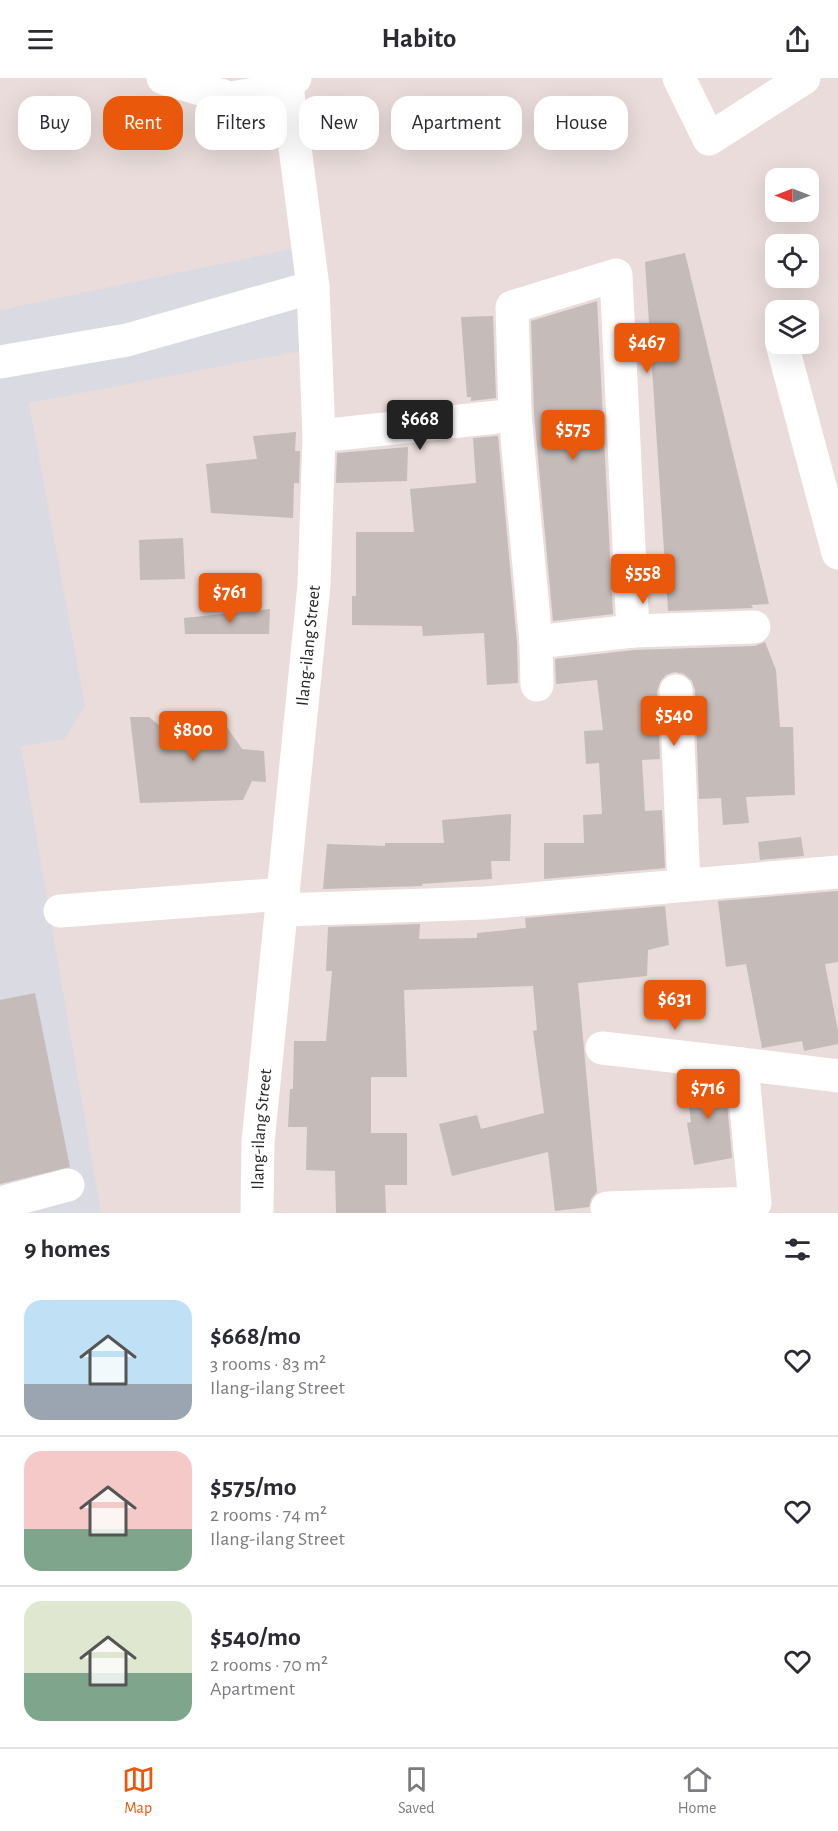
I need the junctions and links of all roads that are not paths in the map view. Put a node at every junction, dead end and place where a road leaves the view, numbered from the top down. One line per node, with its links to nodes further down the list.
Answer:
1 (163, 78): 4 (street)
2 (679, 78): 3 (street)
3 (804, 78)
4 (289, 79): 5 (street, Ilang-ilang Street)
5 (313, 287): 7 (street); 9 (street, Ilang-ilang Street)
6 (785, 354): 10 (street)
7 (0, 362)
8 (515, 415): 9 (street); 12 (street); 13 (street)
9 (319, 436): 18 (street, Ilang-ilang Street)
10 (838, 553)
11 (754, 627): 12 (street)
12 (633, 631): 13 (street)
13 (536, 642): 14 (street)
14 (537, 686)
15 (676, 691): 17 (street)
16 (838, 873): 17 (street)
17 (684, 885): 18 (street)
18 (283, 902): 19 (street); 26 (street, Ilang-ilang Street)
19 (60, 911)
20 (602, 1048): 21 (street)
21 (742, 1064): 22 (street); 25 (street)
22 (838, 1076)
23 (68, 1185): 24 (street)
24 (0, 1203)
25 (607, 1208)
26 (257, 1213)

